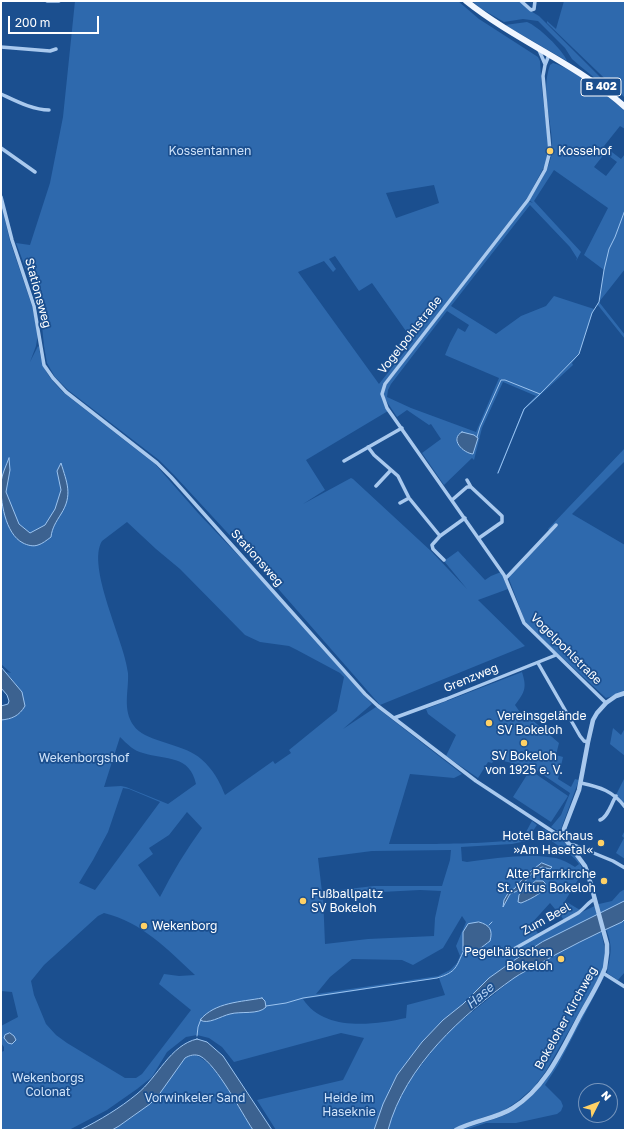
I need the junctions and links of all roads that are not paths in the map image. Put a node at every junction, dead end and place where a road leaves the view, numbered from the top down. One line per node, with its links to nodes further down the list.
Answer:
1 (47, 1): 2 (street)
2 (59, 1)
3 (466, 1): 8 (main road, B 402)
4 (521, 1): 5 (street)
5 (535, 1)
6 (1, 47): 7 (street)
7 (56, 49)
8 (538, 49): 9 (main road, B 402); 10 (street)
9 (549, 55): 10 (street, Vogelpohlstraße); 12 (main road, B 402)
10 (545, 65): 17 (street, Vogelpohlstraße)
11 (1, 94): 13 (street)
12 (625, 107)
13 (49, 110)
14 (1, 148): 15 (street)
15 (35, 172)
16 (1, 197): 39 (street, Stationsweg)
17 (402, 428): 18 (street); 25 (street, Vogelpohlstraße)
18 (368, 447): 19 (street); 20 (street)
19 (344, 461)
20 (391, 470): 22 (street); 24 (street)
21 (467, 480): 23 (street)
22 (376, 486)
23 (471, 487): 25 (street); 28 (street)
24 (409, 498): 26 (street); 31 (street)
25 (452, 500): 29 (street, Vogelpohlstraße)
26 (400, 503)
27 (507, 512): 28 (street)
28 (502, 516): 32 (street)
29 (465, 518): 31 (street); 32 (street, Vogelpohlstraße)
30 (556, 525): 34 (street)
31 (440, 536): 33 (street)
32 (479, 538): 34 (street, Vogelpohlstraße)
33 (444, 560)
34 (506, 578): 35 (street, Vogelpohlstraße)
35 (556, 656): 36 (street, Grenzweg); 38 (street, Vogelpohlstraße)
36 (538, 662): 39 (street, Grenzweg); 40 (street)
37 (625, 693): 38 (street)
38 (606, 703): 40 (street)
39 (394, 718): 45 (street, Stationsweg)
40 (588, 742): 41 (street)
41 (581, 783): 42 (street); 45 (street)
42 (616, 796): 43 (street); 44 (street)
43 (625, 808)
44 (600, 820)
45 (564, 834): 46 (street, Bokeloher Kirchweg)
46 (570, 845): 47 (street); 48 (street, Bokeloher Kirchweg)
47 (625, 868)
48 (595, 899): 49 (street, Zum Beel); 50 (street, Bokeloher Kirchweg)
49 (505, 954)
50 (603, 973): 51 (street); 52 (street, Bokeloher Kirchweg)
51 (625, 987)
52 (456, 1130)

